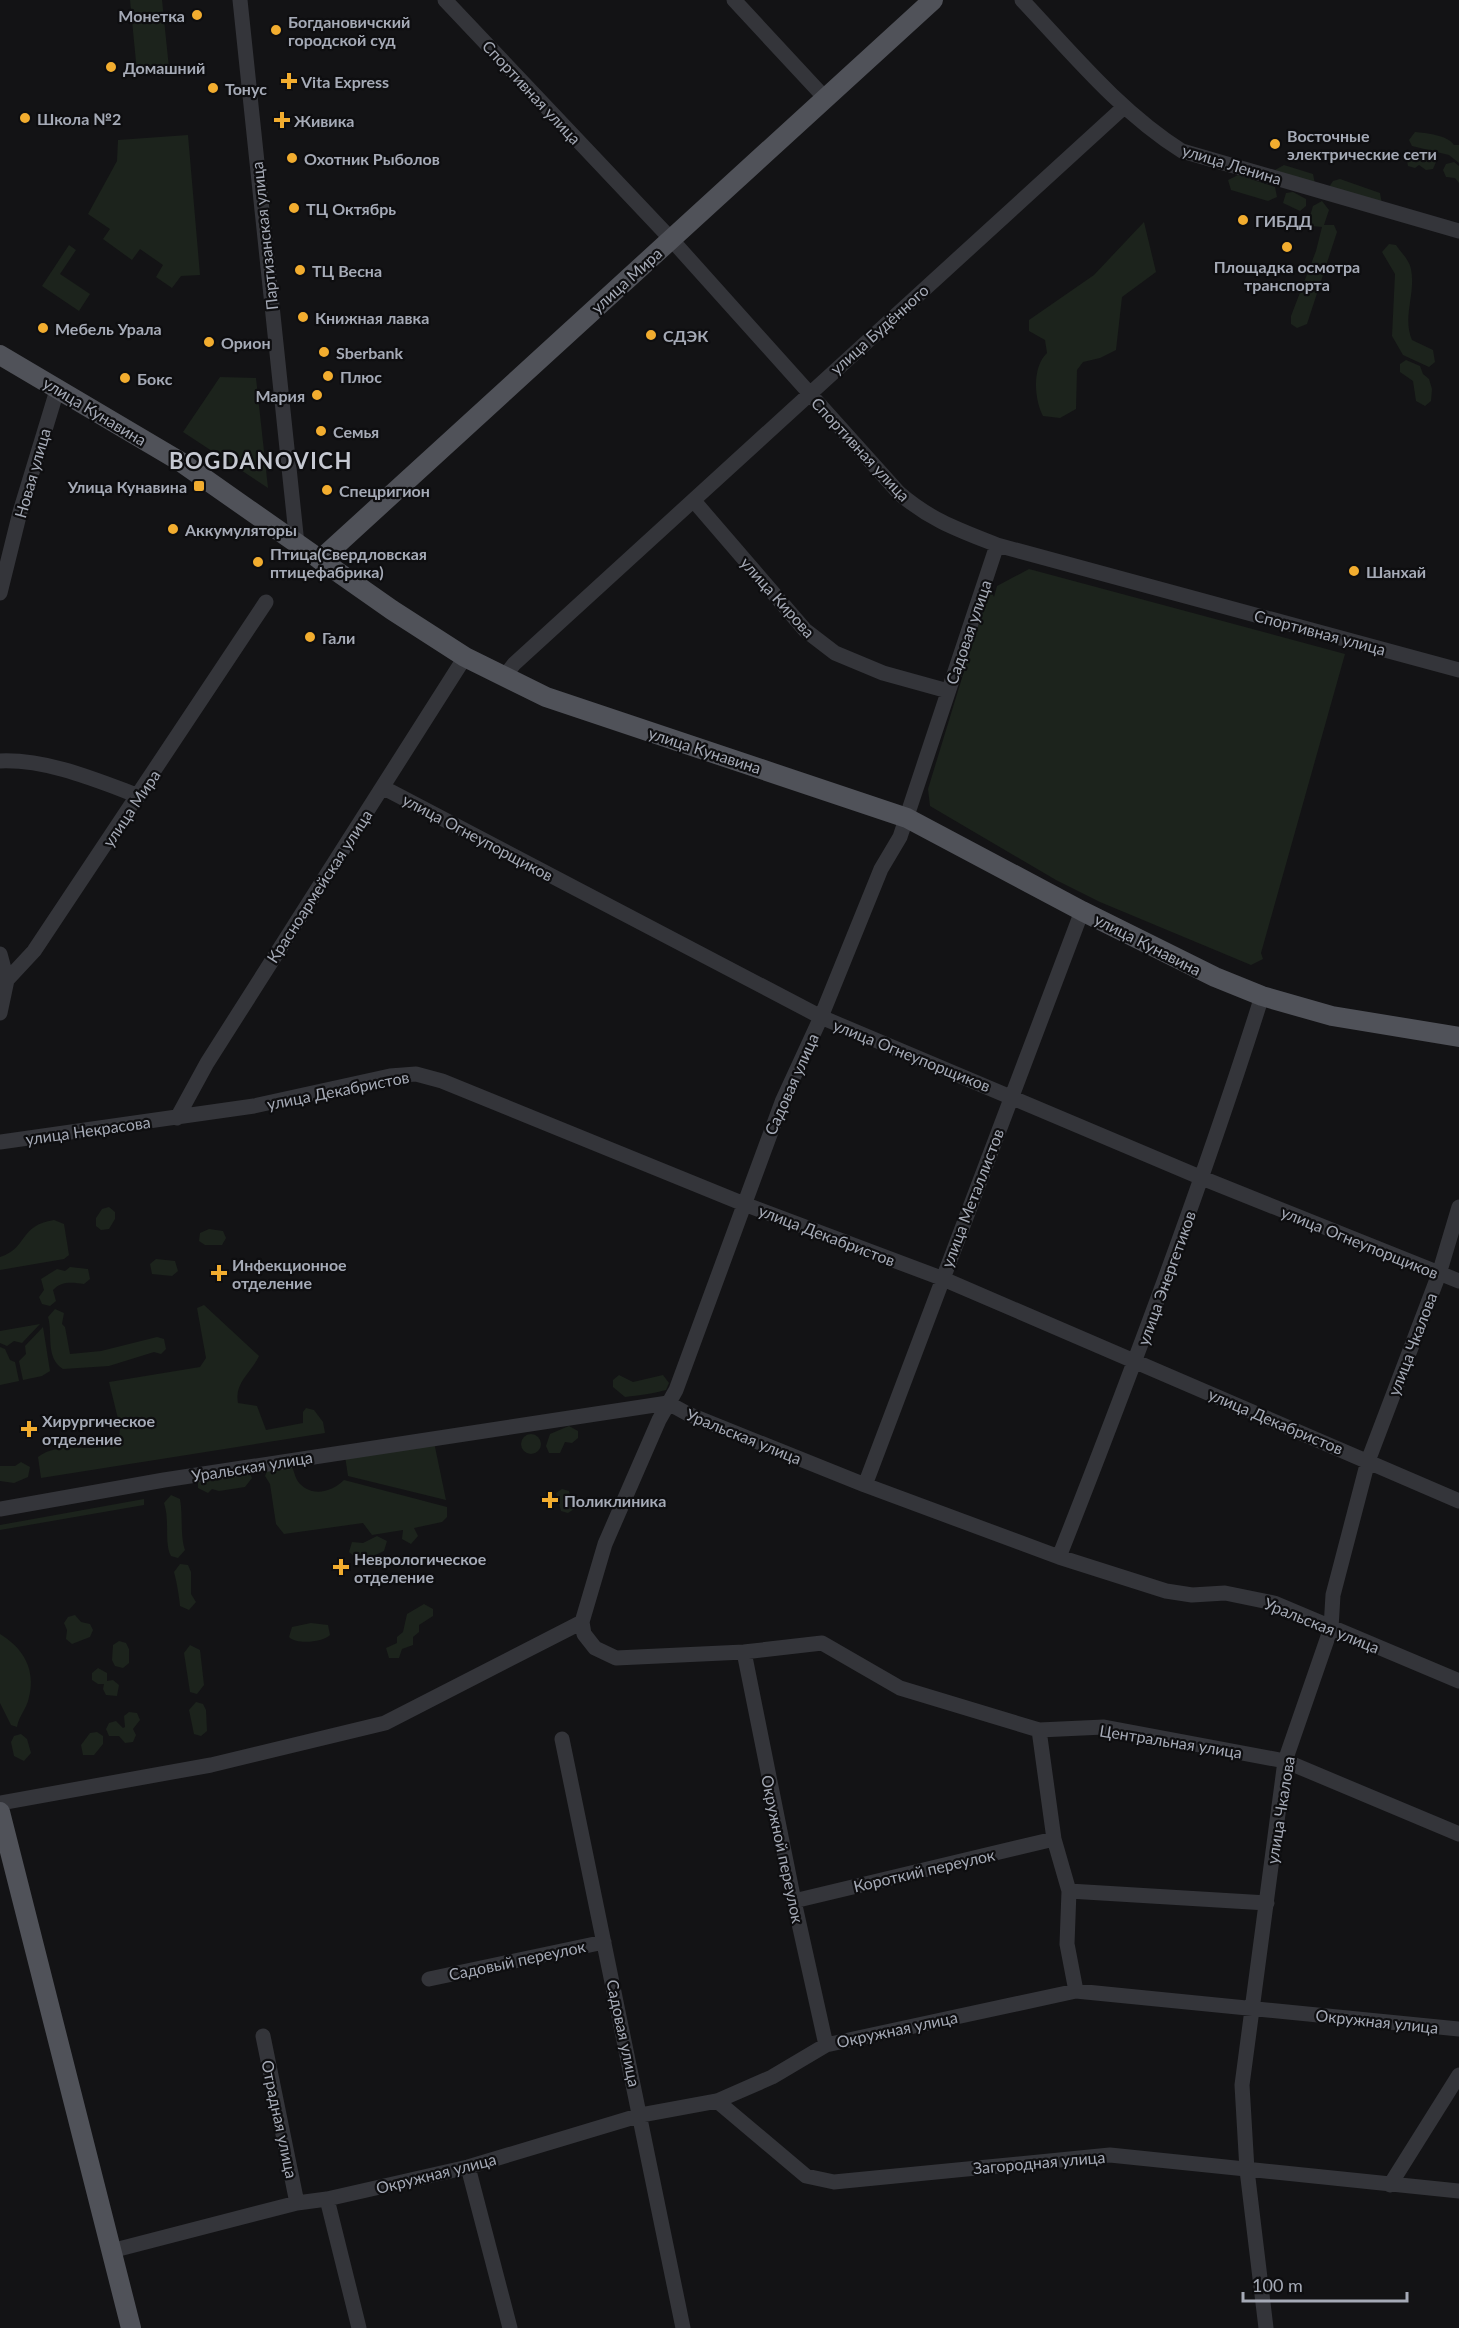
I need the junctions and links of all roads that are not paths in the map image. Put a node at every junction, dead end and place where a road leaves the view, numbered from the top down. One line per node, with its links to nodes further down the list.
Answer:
1 (240, 0): 14 (street, Партизанская улица)
2 (445, 0): 9 (street, Спортивная улица)
3 (734, 0): 6 (street)
4 (933, 0): 6 (main road, улица Мира)
5 (1022, 0): 7 (street, улица Ленина)
6 (825, 98): 9 (main road, улица Мира)
7 (1124, 107): 8 (street, улица Ленина); 12 (street, улица Будённого)
8 (1459, 231)
9 (671, 239): 12 (street, Спортивная улица); 16 (main road, улица Мира)
10 (0, 355): 11 (main road, улица Кунавина)
11 (58, 387): 14 (main road, улица Кунавина); 17 (street, Новая улица)
12 (809, 392): 13 (street, улица Будённого); 15 (street, Спортивная улица)
13 (694, 501): 21 (street, улица Будённого); 22 (street, улица Кирова)
14 (297, 544): 16 (main road, улица Кунавина)
15 (997, 545): 20 (street, Спортивная улица); 22 (street, Садовая улица)
16 (320, 560): 19 (main road, улица Кунавина)
17 (0, 593)
18 (266, 602): 25 (street, улица Мира)
19 (465, 657): 21 (main road, улица Кунавина); 24 (street, Красноармейская улица)
20 (1459, 670)
21 (504, 677): 26 (main road, улица Кунавина)
22 (948, 691): 26 (street, Садовая улица)
23 (0, 761): 25 (street)
24 (384, 788): 32 (street, улица Огнеупорщиков); 35 (street, Красноармейская улица)
25 (139, 796): 29 (street, улица Мира)
26 (907, 818): 27 (main road, улица Кунавина); 32 (street, Садовая улица)
27 (1082, 911): 30 (main road, улица Кунавина); 34 (street, улица Металлистов)
28 (0, 954): 29 (street)
29 (7, 980): 31 (street)
30 (1262, 996): 33 (main road, улица Кунавина); 37 (street, улица Энергетиков)
31 (0, 1013)
32 (821, 1017): 34 (street, улица Огнеупорщиков); 38 (street, Садовая улица)
33 (1459, 1037)
34 (1011, 1095): 37 (street, улица Огнеупорщиков); 41 (street, улица Металлистов)
35 (177, 1118): 36 (street, улица Некрасова); 38 (street, улица Декабристов)
36 (0, 1142)
37 (1202, 1178): 40 (street, улица Огнеупорщиков); 43 (street, улица Энергетиков)
38 (744, 1204): 41 (street, улица Декабристов); 44 (street, Садовая улица)
39 (1459, 1207): 40 (street, улица Чкалова)
40 (1439, 1274): 42 (street, улица Огнеупорщиков); 45 (street, улица Чкалова)
41 (941, 1278): 43 (street, улица Декабристов); 46 (street, улица Металлистов)
42 (1459, 1281)
43 (1136, 1361): 45 (street, улица Декабристов); 49 (street, улица Энергетиков)
44 (668, 1403): 46 (street, Уральская улица); 48 (street, Уральская улица); 50 (street, Садовая улица)
45 (1368, 1461): 47 (street, улица Декабристов); 51 (street, улица Чкалова)
46 (865, 1485): 49 (street, Уральская улица)
47 (1459, 1501)
48 (0, 1509)
49 (1059, 1557): 51 (street, Уральская улица)
50 (582, 1622): 52 (street, Центральная улица); 57 (street)
51 (1331, 1628): 53 (street, Уральская улица); 56 (street, улица Чкалова)
52 (744, 1652): 54 (street, Центральная улица); 62 (street, Окружной переулок)
53 (1459, 1681)
54 (1039, 1730): 56 (street, Центральная улица); 60 (street)
55 (562, 1739): 64 (street, Садовая улица)
56 (1285, 1761): 59 (street, Центральная улица); 63 (street, улица Чкалова)
57 (0, 1803)
58 (0, 1812): 80 (main road)
59 (1459, 1834)
60 (1054, 1839): 61 (street); 62 (street, Короткий переулок)
61 (1069, 1891): 63 (street); 66 (street)
62 (794, 1900): 70 (street, Окружной переулок)
63 (1267, 1903): 67 (street, улица Чкалова)
64 (604, 1942): 65 (street, Садовый переулок); 73 (street, Садовая улица)
65 (429, 1979)
66 (1076, 1991): 67 (street, Окружная улица); 70 (street, Окружная улица)
67 (1255, 2008): 68 (street, Окружная улица); 75 (street, улица Чкалова)
68 (1459, 2029)
69 (262, 2036): 79 (street, Отрадная улица)
70 (826, 2044): 72 (street, Окружная улица)
71 (1459, 2075): 76 (street)
72 (717, 2101): 73 (street, Окружная улица); 75 (street, Загородная улица)
73 (641, 2115): 74 (street, Окружная улица); 84 (street, Садовая улица)
74 (468, 2167): 78 (street, Окружная улица); 83 (street)
75 (1247, 2170): 76 (street, Загородная улица); 85 (street, улица Чкалова)
76 (1390, 2185): 77 (street, Загородная улица)
77 (1459, 2191)
78 (327, 2199): 79 (street, Окружная улица); 82 (street)
79 (297, 2203): 80 (street, Окружная улица)
80 (111, 2251): 81 (main road)
81 (131, 2328)
82 (359, 2328)
83 (510, 2328)
84 (683, 2328)
85 (1266, 2328)

